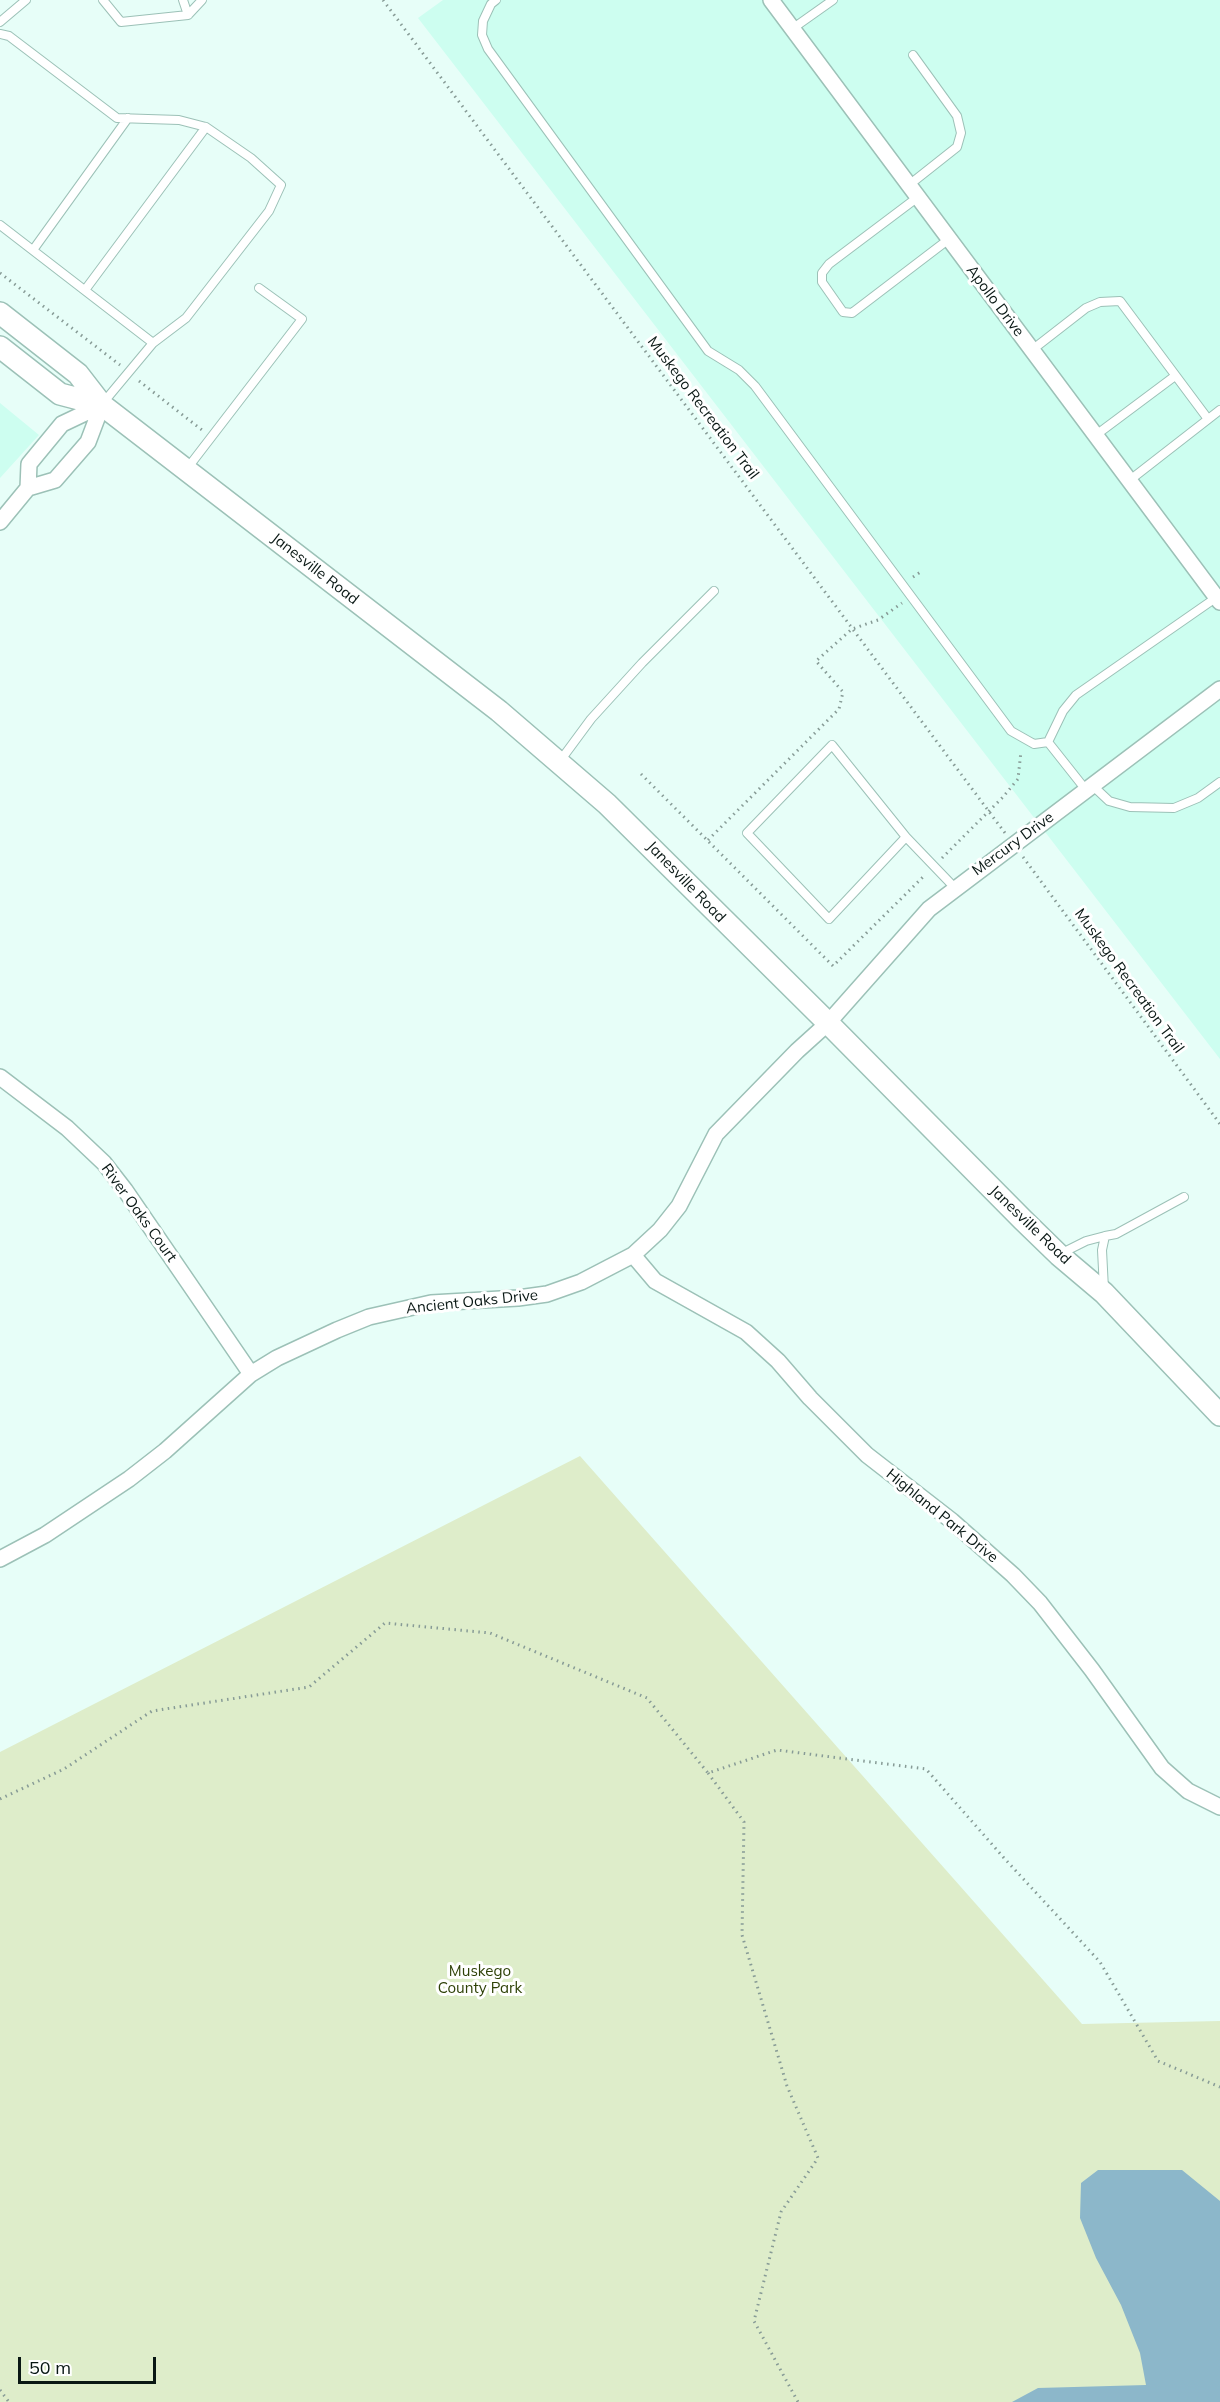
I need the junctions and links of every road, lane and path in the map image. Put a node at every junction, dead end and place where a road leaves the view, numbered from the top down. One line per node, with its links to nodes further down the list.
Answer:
1 (26, 0): 10 (lane)
2 (103, 0): 9 (lane)
3 (183, 0): 9 (lane)
4 (202, 0): 9 (lane)
5 (383, 0): 42 (path, Muskego Recreation Trail)
6 (496, 0): 40 (lane)
7 (771, 0): 11 (street, Apollo Drive)
8 (833, 0): 11 (lane)
9 (188, 15)
10 (0, 22)
11 (792, 29): 16 (street, Apollo Drive)
12 (0, 34): 14 (lane)
13 (913, 55): 16 (lane)
14 (128, 118): 15 (lane); 19 (lane)
15 (206, 127): 22 (lane); 24 (lane)
16 (914, 191): 18 (street, Apollo Drive); 18 (lane)
17 (0, 225): 19 (lane)
18 (950, 239): 26 (street, Apollo Drive)
19 (33, 250): 22 (lane)
20 (0, 273): 27 (path)
21 (259, 288): 33 (lane)
22 (85, 290): 24 (lane)
23 (0, 313): 29 (main road, Janesville Road)
24 (153, 343): 27 (lane)
25 (0, 347): 29 (main road, Janesville Road)
26 (1032, 350): 28 (lane); 32 (street, Apollo Drive)
27 (129, 373): 29 (lane); 33 (path)
28 (1175, 376): 31 (lane); 32 (lane)
29 (102, 405): 34 (main road, Janesville Road); 36 (street); 36 (street)
30 (1220, 410): 31 (lane)
31 (1208, 419): 35 (lane)
32 (1096, 435): 35 (street, Apollo Drive)
33 (211, 437): 34 (lane)
34 (186, 471): 46 (main road, Janesville Road)
35 (1130, 480): 41 (street, Apollo Drive)
36 (28, 488): 37 (street)
37 (0, 522)
38 (922, 571): 40 (path)
39 (714, 591): 46 (lane)
40 (907, 591): 42 (path); 44 (lane)
41 (1218, 599): 45 (lane)
42 (852, 629): 50 (path, Muskego Recreation Trail); 53 (path)
43 (1220, 689): 49 (street, Mercury Drive)
44 (1021, 736): 45 (lane); 50 (path)
45 (1048, 742): 49 (lane)
46 (559, 762): 57 (main road, Janesville Road)
47 (641, 774): 53 (path)
48 (1220, 782): 49 (lane)
49 (1089, 788): 56 (street, Mercury Drive)
50 (989, 810): 51 (path, Muskego Recreation Trail); 55 (path)
51 (1004, 831)
52 (906, 837): 52 (lane); 55 (lane)
53 (708, 840): 55 (path)
54 (1019, 852): 59 (path, Muskego Recreation Trail)
55 (934, 866): 56 (lane)
56 (955, 888): 57 (street, Mercury Drive)
57 (828, 1023): 62 (street, Ancient Oaks Drive); 63 (main road, Janesville Road)
58 (0, 1077): 65 (street, River Oaks Court)
59 (1220, 1124)
60 (1184, 1197): 61 (lane)
61 (1105, 1236): 63 (lane); 64 (lane)
62 (633, 1255): 65 (street, Ancient Oaks Drive); 70 (street, Highland Park Drive)
63 (1059, 1255): 64 (main road, Janesville Road)
64 (1104, 1293): 66 (main road, Janesville Road)
65 (251, 1374): 67 (street, Ancient Oaks Drive)
66 (1220, 1414)
67 (0, 1558)
68 (708, 1773): 69 (path); 71 (path); 74 (path)
69 (0, 1799)
70 (1220, 1807)
71 (1220, 2087)
72 (0, 2390): 73 (path)
73 (9, 2402)
74 (798, 2402)

